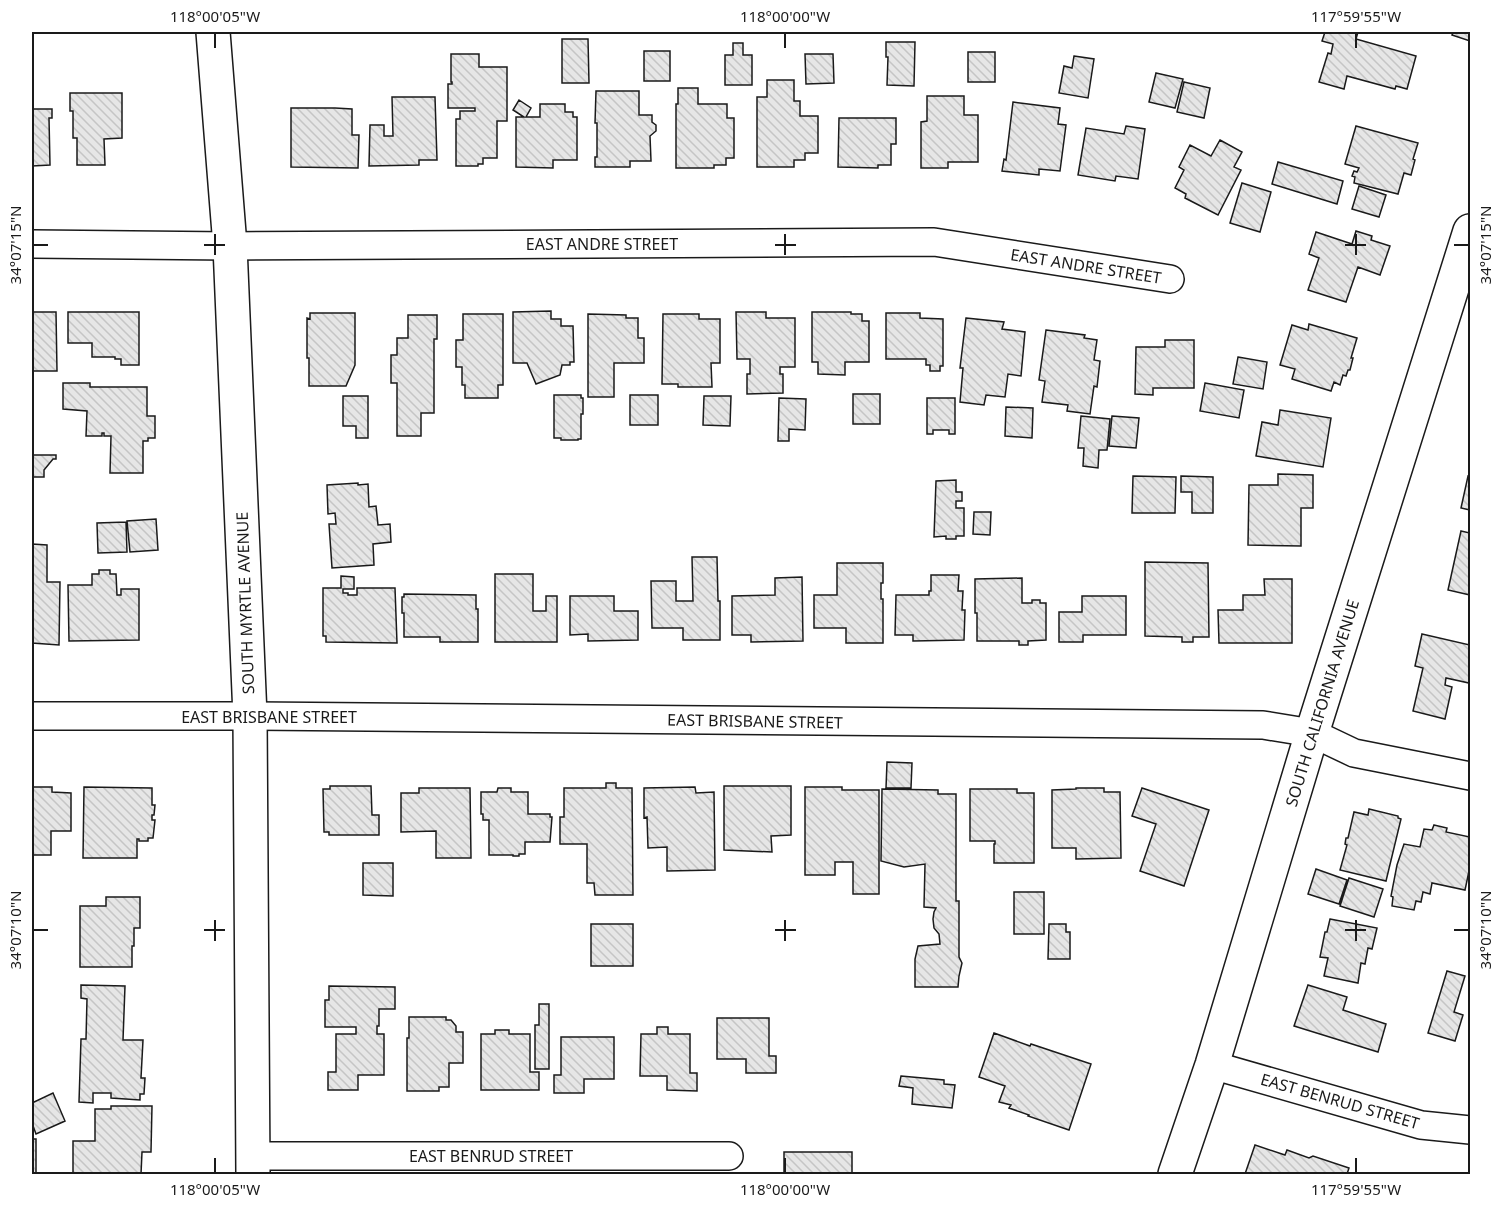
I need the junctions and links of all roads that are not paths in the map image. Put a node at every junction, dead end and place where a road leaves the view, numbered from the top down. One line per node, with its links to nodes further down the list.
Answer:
1 (213, 32): 4 (main road, SOUTH MYRTLE AVENUE)
2 (1470, 231): 8 (main road, SOUTH CALIFORNIA AVENUE)
3 (32, 244): 4 (street, EAST ANDRE STREET)
4 (230, 246): 5 (street, EAST ANDRE STREET); 7 (main road, SOUTH MYRTLE AVENUE)
5 (1170, 279)
6 (32, 716): 7 (street, EAST BRISBANE STREET)
7 (250, 716): 8 (street, EAST BRISBANE STREET); 13 (main road, SOUTH MYRTLE AVENUE)
8 (1312, 733): 9 (street, EAST BRISBANE STREET); 10 (main road, SOUTH CALIFORNIA AVENUE)
9 (1470, 776)
10 (1212, 1065): 11 (street, EAST BENRUD STREET); 14 (main road, SOUTH CALIFORNIA AVENUE)
11 (1470, 1130)
12 (729, 1156): 13 (street, EAST BENRUD STREET)
13 (253, 1165)
14 (1175, 1174)

